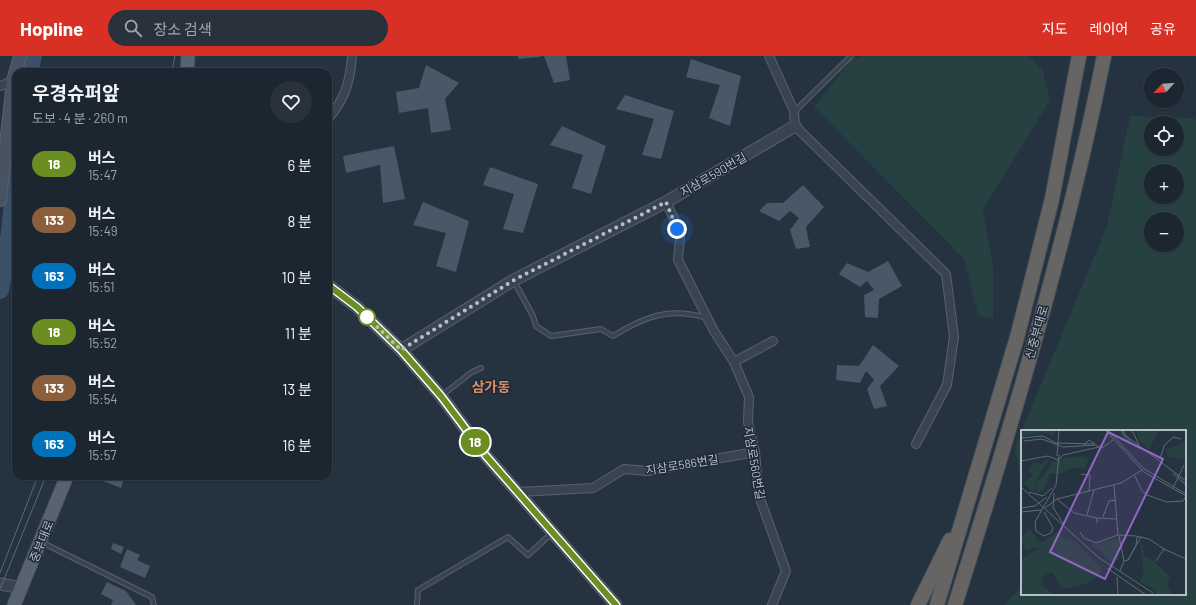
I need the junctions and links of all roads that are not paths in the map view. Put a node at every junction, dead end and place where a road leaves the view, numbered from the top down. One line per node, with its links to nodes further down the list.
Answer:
1 (20, 56): 8 (main road)
2 (188, 56): 9 (main road)
3 (352, 56): 14 (street)
4 (769, 56): 13 (street)
5 (851, 56): 13 (lane)
6 (1079, 56): 30 (highway, 신중부대로)
7 (1104, 56): 43 (highway, 신중부대로)
8 (17, 68)
9 (186, 68)
10 (12, 81): 11 (street)
11 (0, 86)
12 (12, 90): 16 (main road)
13 (794, 111): 15 (street)
14 (332, 114)
15 (795, 126): 17 (street, 지삼로590번길); 26 (street)
16 (0, 200)
17 (666, 202): 18 (street, 지삼로590번길); 20 (street, 지삼로560번길)
18 (514, 280): 20 (lane); 22 (street, 지삼로590번길)
19 (332, 288): 22 (street)
20 (708, 318): 23 (street, 지삼로560번길)
21 (773, 341): 23 (street)
22 (401, 350): 25 (street)
23 (734, 362): 27 (street, 지삼로560번길)
24 (481, 368): 25 (lane)
25 (441, 396): 29 (street)
26 (916, 444)
27 (755, 452): 29 (street, 지삼로586번길); 40 (street, 지삼로560번길)
28 (65, 480): 32 (main road, 중부대로)
29 (519, 492): 31 (street)
30 (967, 504): 41 (highway); 42 (highway, 신중부대로)
31 (553, 532): 38 (lane); 39 (street)
32 (40, 542): 34 (main road, 중부대로); 37 (lane)
33 (0, 584): 34 (street)
34 (21, 588): 35 (main road, 중부대로); 36 (main road)
35 (14, 605)
36 (21, 605)
37 (154, 605)
38 (417, 605)
39 (616, 605)
40 (772, 605)
41 (918, 605)
42 (937, 605)
43 (955, 605)

